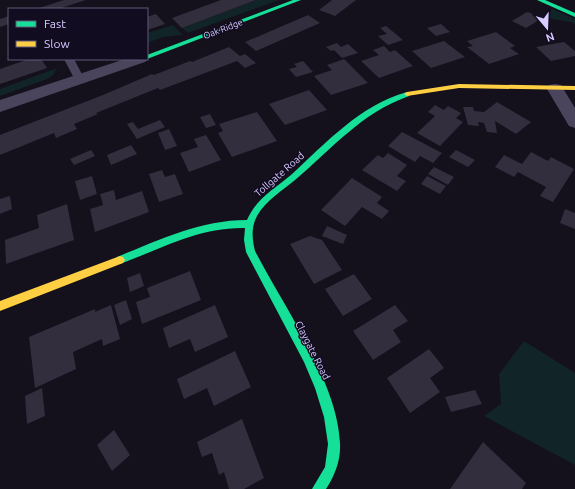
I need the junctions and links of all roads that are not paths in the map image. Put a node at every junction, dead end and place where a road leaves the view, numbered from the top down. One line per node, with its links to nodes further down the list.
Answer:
1 (298, 0): 4 (street, Oak Ridge)
2 (540, 0): 3 (street)
3 (575, 15)
4 (148, 56)
5 (70, 60): 7 (lane)
6 (137, 60): 7 (street)
7 (80, 80): 10 (street)
8 (555, 88): 9 (street, Tollgate Road); 11 (street); 12 (street, Tollgate Road)
9 (575, 88)
10 (0, 106)
11 (575, 122)
12 (249, 224): 13 (street); 14 (street, Claygate Road)
13 (0, 306)
14 (318, 489)

